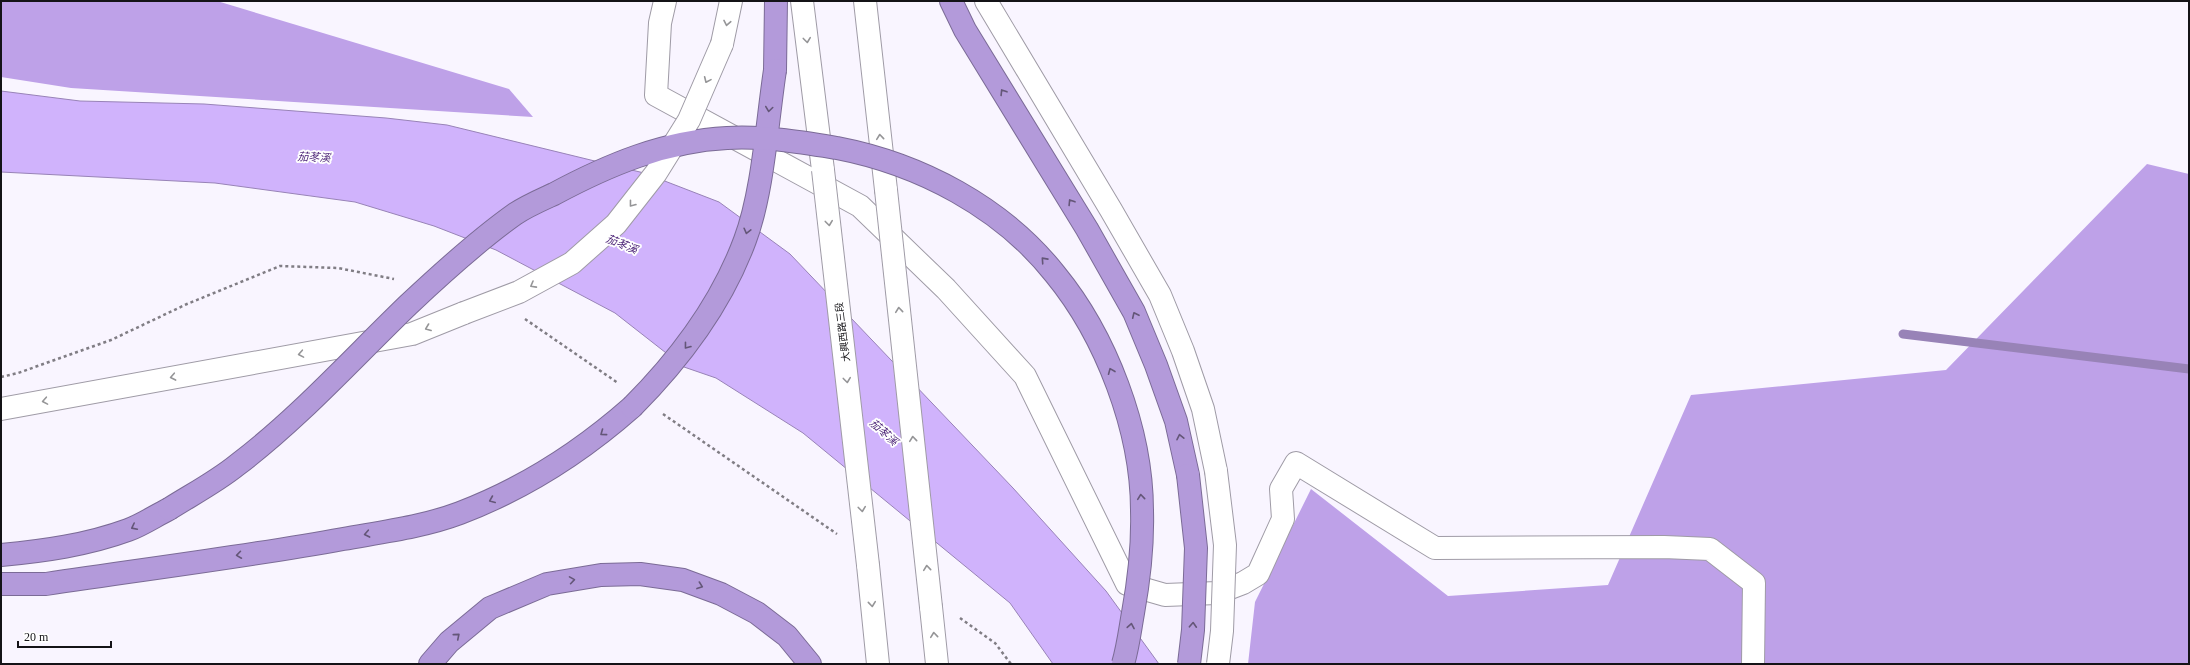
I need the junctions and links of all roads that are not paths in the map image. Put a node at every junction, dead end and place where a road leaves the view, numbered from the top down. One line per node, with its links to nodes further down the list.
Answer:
1 (665, 1): 18 (street)
2 (731, 1): 8 (street, one-way to 8, bridge)
3 (776, 1): 10 (highway, one-way to 10, bridge)
4 (802, 1): 13 (street, 大興西路三段, one-way to 13, bridge)
5 (865, 1): 14 (street, one-way to 5, bridge)
6 (951, 1): 16 (highway, one-way to 6, bridge)
7 (986, 1): 17 (street, bridge)
8 (1, 409)
9 (1, 555): 15 (highway, one-way to 9, bridge)
10 (1, 584)
11 (430, 664): 12 (highway, one-way to 12)
12 (810, 664)
13 (878, 664)
14 (937, 664)
15 (1123, 664)
16 (1189, 664)
17 (1218, 664)
18 (1753, 664)

